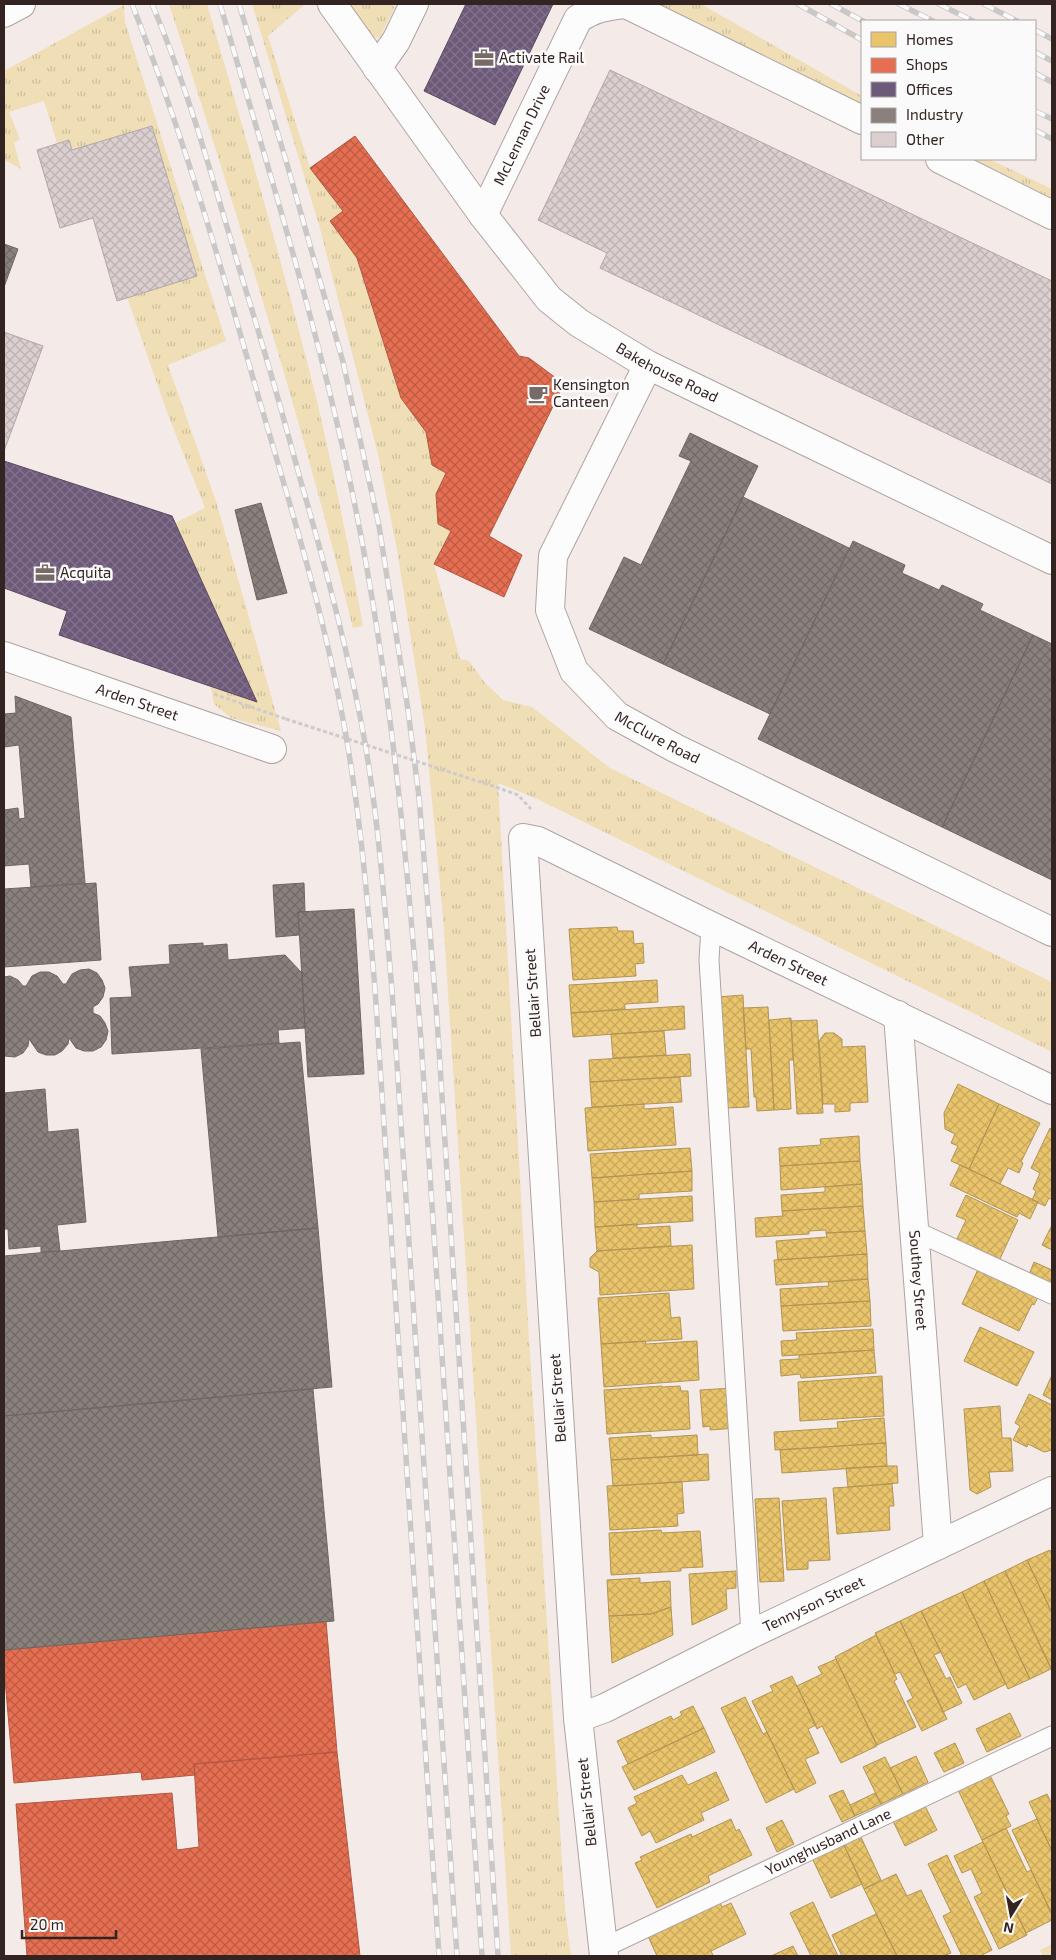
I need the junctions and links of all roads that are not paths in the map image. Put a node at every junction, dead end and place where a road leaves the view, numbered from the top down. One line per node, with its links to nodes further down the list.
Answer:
1 (21, 4): 6 (street)
2 (314, 4): 7 (street, Bakehouse Road)
3 (332, 4): 7 (street, Bakehouse Road)
4 (414, 4): 7 (street)
5 (626, 4): 8 (street, McLennan Drive); 10 (street, McLennan Drive)
6 (4, 12)
7 (376, 68): 10 (street, Bakehouse Road)
8 (861, 120)
9 (942, 160): 11 (street)
10 (483, 215): 12 (street, Bakehouse Road)
11 (1052, 215)
12 (648, 364): 13 (street, Bakehouse Road); 18 (street, McClure Road)
13 (1052, 560)
14 (4, 656): 15 (street, Arden Street)
15 (272, 749)
16 (523, 838): 17 (street, Arden Street); 26 (street, Bellair Street)
17 (711, 926): 19 (street, Arden Street); 25 (lane)
18 (1052, 932)
19 (898, 1015): 20 (street, Arden Street); 21 (street, Southey Street)
20 (1052, 1090)
21 (914, 1230): 22 (lane); 24 (street, Southey Street)
22 (1052, 1294)
23 (1052, 1491): 24 (street, Tennyson Street)
24 (938, 1545): 25 (street, Tennyson Street)
25 (751, 1634): 26 (street, Tennyson Street)
26 (578, 1718): 28 (street, Bellair Street)
27 (1052, 1736): 28 (lane, Younghusband Lane)
28 (603, 1952)

